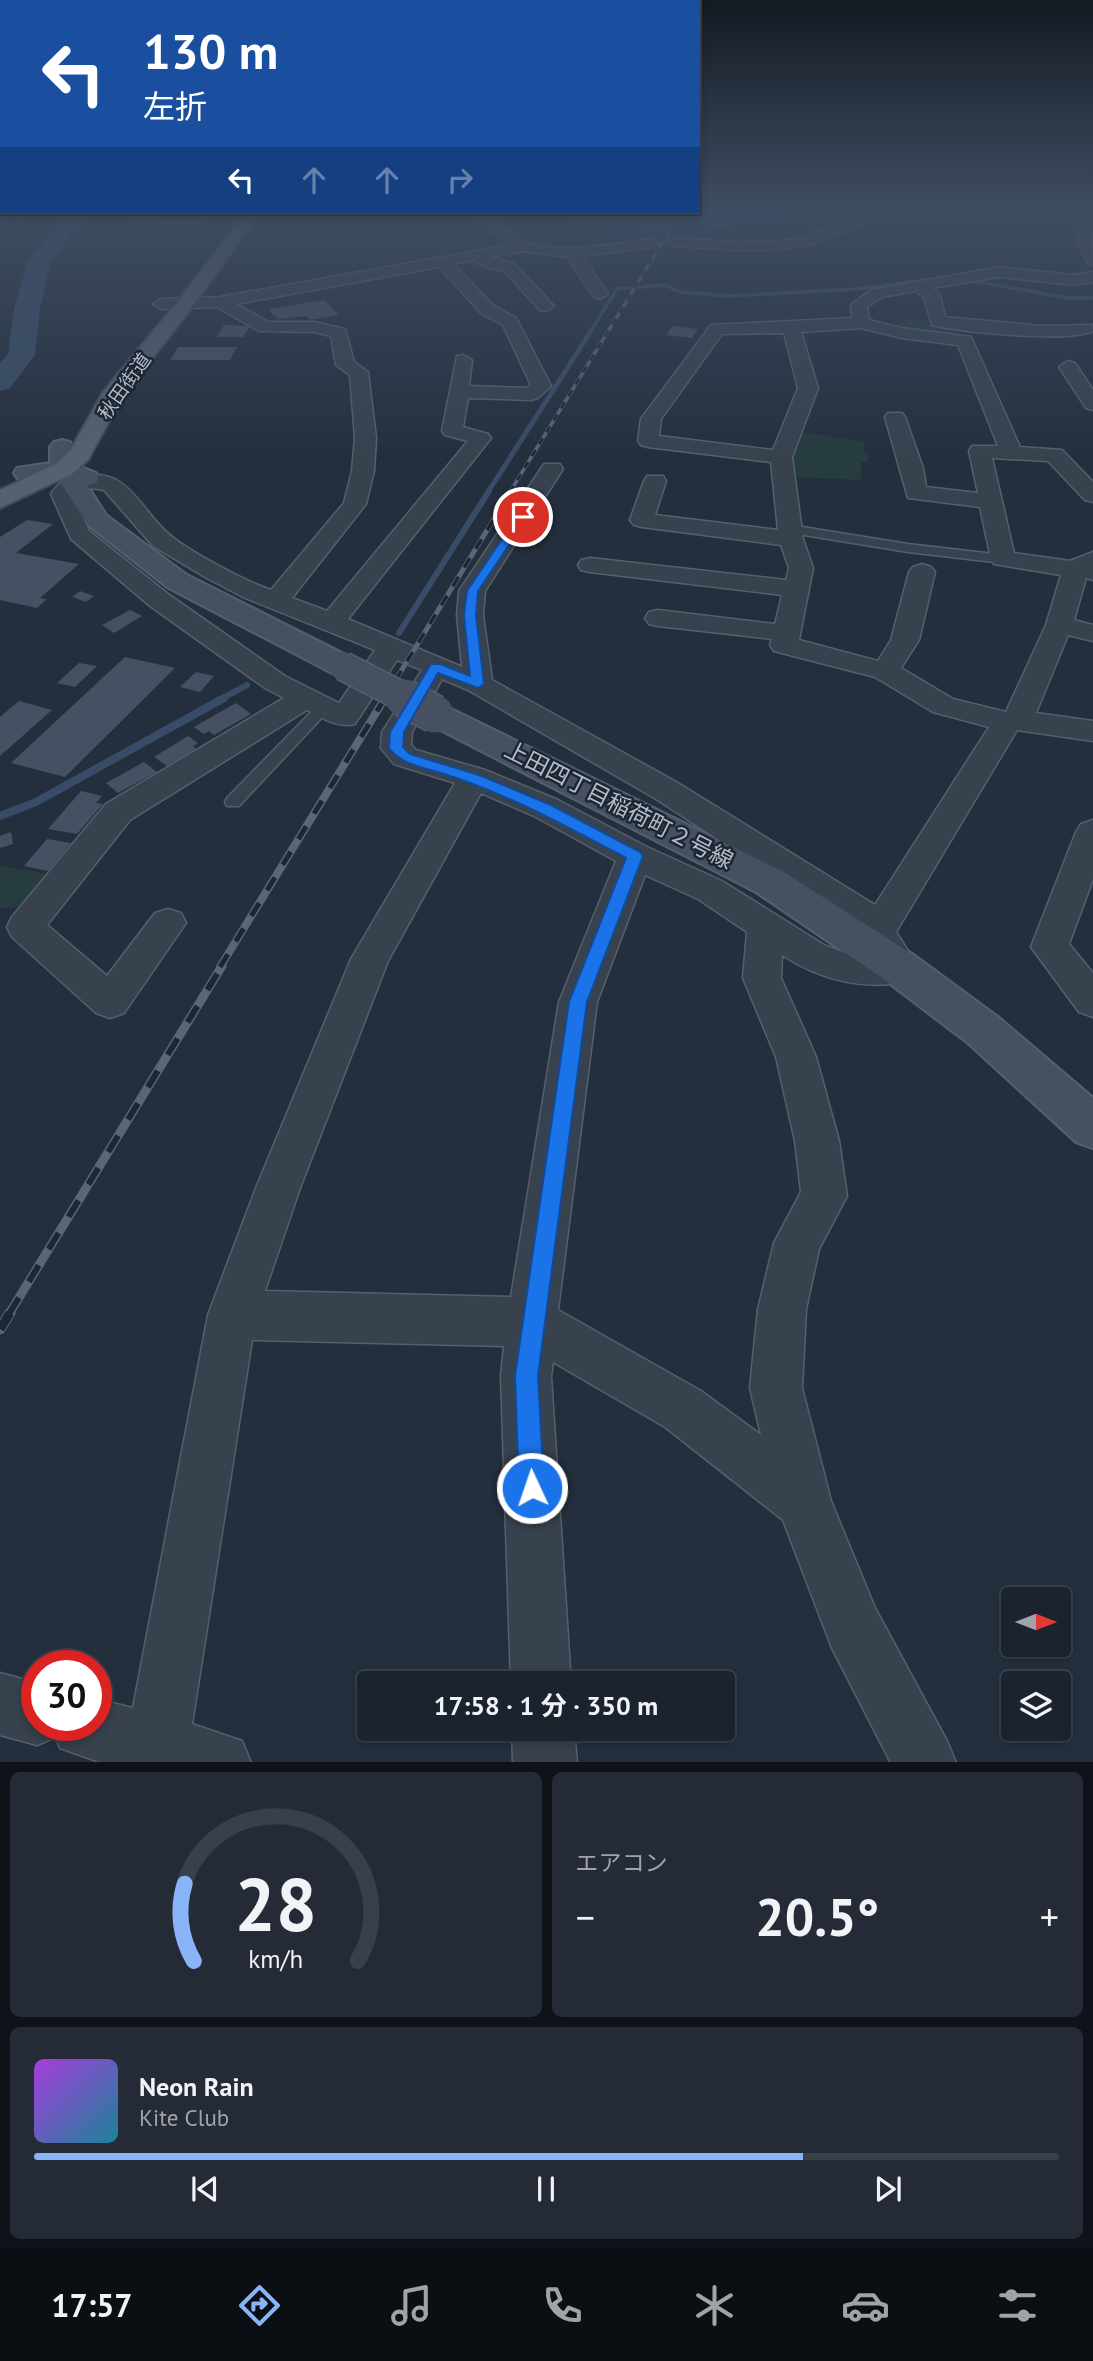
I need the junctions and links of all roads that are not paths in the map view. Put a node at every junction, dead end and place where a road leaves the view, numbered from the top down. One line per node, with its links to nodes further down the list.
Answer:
1 (172, 290): 13 (main road)
2 (195, 290): 11 (main road, 秋田街道)
3 (286, 290): 10 (street)
4 (469, 290): 19 (street)
5 (531, 290): 12 (street)
6 (597, 290): 9 (street)
7 (894, 290): 14 (street)
8 (926, 290): 15 (street)
9 (600, 294)
10 (220, 302): 11 (street); 39 (street)
11 (186, 303): 13 (street); 22 (main road, 秋田街道)
12 (546, 306)
13 (157, 309)
14 (861, 323): 16 (street); 23 (street)
15 (1085, 327)
16 (791, 328): 24 (street); 24 (street)
17 (463, 360): 19 (street)
18 (1068, 367): 20 (street)
19 (459, 392): 41 (street)
20 (1092, 405)
21 (895, 417): 32 (street)
22 (91, 435): 25 (street)
23 (1012, 453): 30 (street); 32 (street)
24 (781, 457): 33 (street)
25 (72, 461): 27 (main road); 39 (street); 49 (street); 60 (street, 上田四丁目稲荷町２号線, bridge)
26 (552, 469): 48 (street)
27 (28, 479): 29 (main road); 31 (main road)
28 (655, 481): 33 (street)
29 (0, 485)
30 (1093, 495)
31 (0, 500)
32 (992, 501): 34 (street)
33 (790, 534): 34 (lane); 38 (street)
34 (1003, 559): 36 (street)
35 (590, 565): 38 (street)
36 (1087, 566): 42 (street)
37 (922, 572): 47 (street)
38 (796, 589): 43 (street)
39 (276, 601): 41 (street)
40 (658, 618): 43 (street)
41 (331, 622): 45 (street)
42 (1059, 625): 44 (street); 50 (street)
43 (787, 633): 47 (street)
44 (1093, 633)
45 (391, 648): 46 (street); 49 (street)
46 (435, 667): 48 (street); 52 (street)
47 (885, 671): 50 (street)
48 (478, 684): 59 (street)
49 (314, 702): 53 (lane); 56 (street)
50 (1013, 721): 51 (street); 59 (street)
51 (1091, 738)
52 (474, 778): 55 (street); 63 (street)
53 (233, 802)
54 (1093, 832): 61 (street)
55 (635, 856): 58 (street); 64 (street)
56 (13, 923): 57 (street)
57 (167, 923)
58 (766, 926): 60 (street); 65 (street)
59 (877, 932): 60 (street)
60 (900, 968): 62 (street, 上田四丁目稲荷町２号線)
61 (1093, 1001)
62 (1090, 1116)
63 (232, 1315): 64 (street); 71 (street)
64 (532, 1322): 65 (street); 66 (street)
65 (804, 1501): 74 (street)
66 (540, 1671)
67 (0, 1704): 68 (street)
68 (21, 1710)
69 (112, 1734): 71 (street)
70 (543, 1741): 73 (street)
71 (157, 1745): 72 (street)
72 (220, 1762)
73 (544, 1762)
74 (925, 1762)

